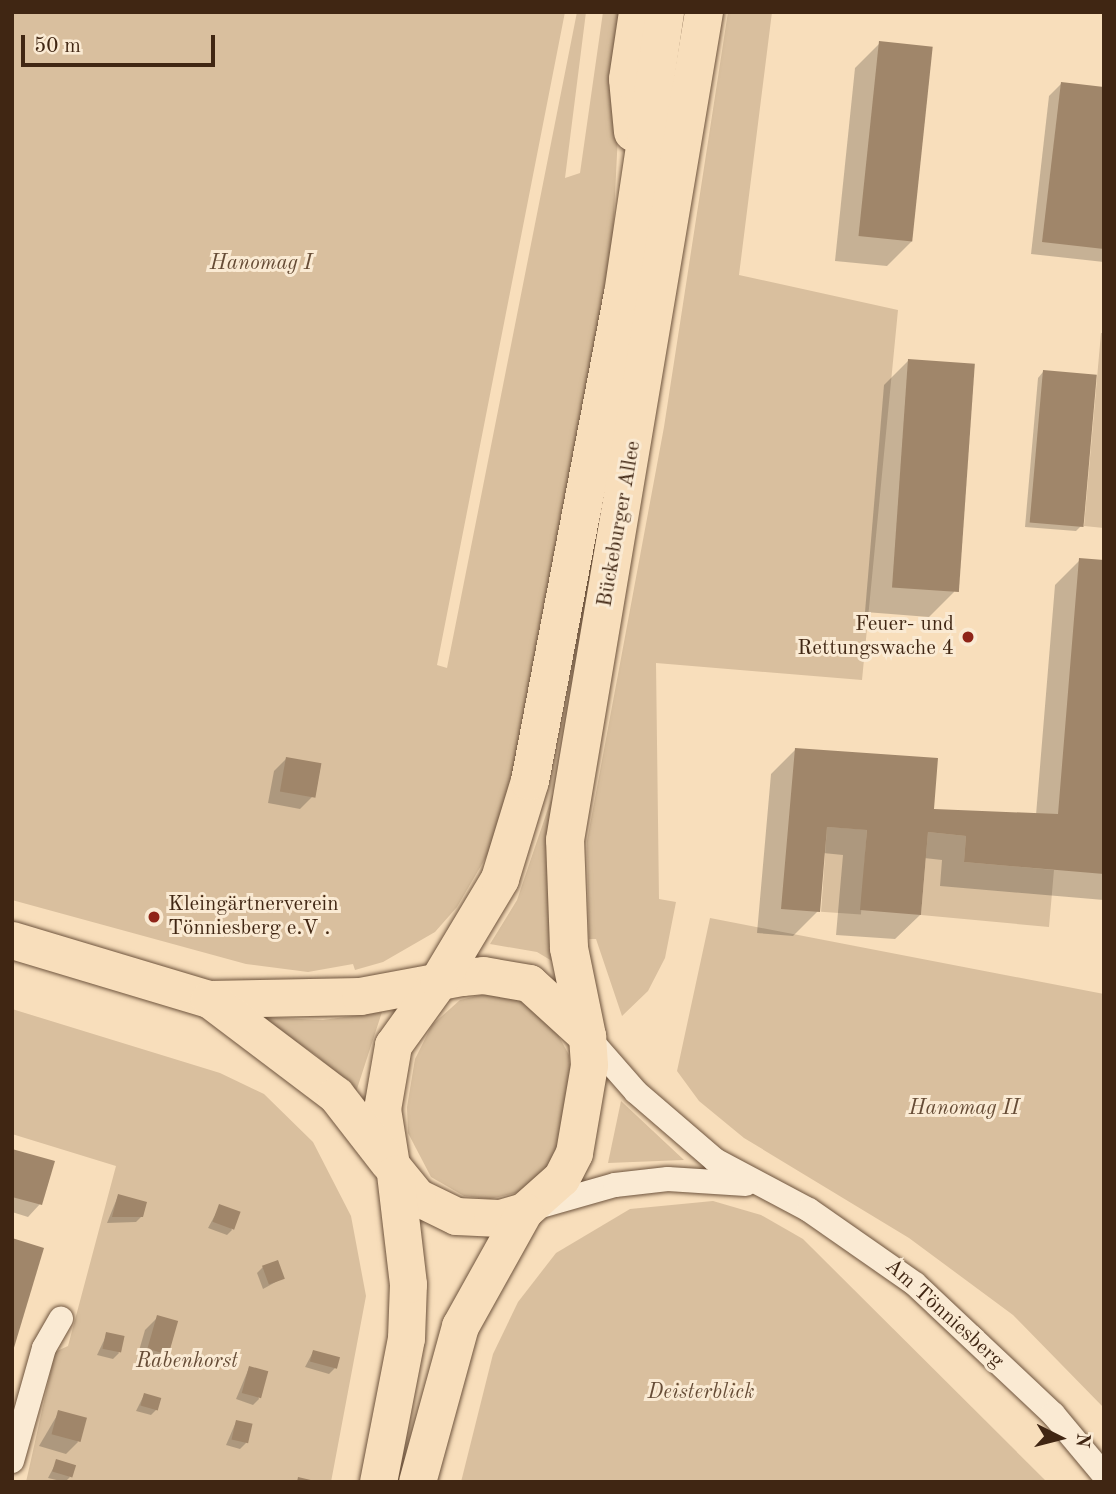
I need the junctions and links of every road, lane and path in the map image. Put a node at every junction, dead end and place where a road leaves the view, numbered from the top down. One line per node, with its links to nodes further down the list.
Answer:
1 (638, 12): 4 (highway)
2 (665, 12): 4 (highway, Bückeburger Allee)
3 (704, 12): 8 (highway, Bückeburger Allee)
4 (639, 204): 6 (highway, Bückeburger Allee)
5 (12, 940): 7 (main road)
6 (439, 981): 7 (main road); 8 (main road); 9 (main road)
7 (209, 999): 9 (main road)
8 (587, 1036): 10 (street, Am Tönniesberg); 11 (main road)
9 (393, 1170): 11 (main road); 15 (main road)
10 (757, 1185): 11 (street, Am Tönniesberg); 14 (street, Am Tönniesberg)
11 (524, 1211): 16 (main road)
12 (61, 1318): 13 (street)
13 (12, 1461)
14 (1102, 1470)
15 (378, 1482)
16 (417, 1482)

